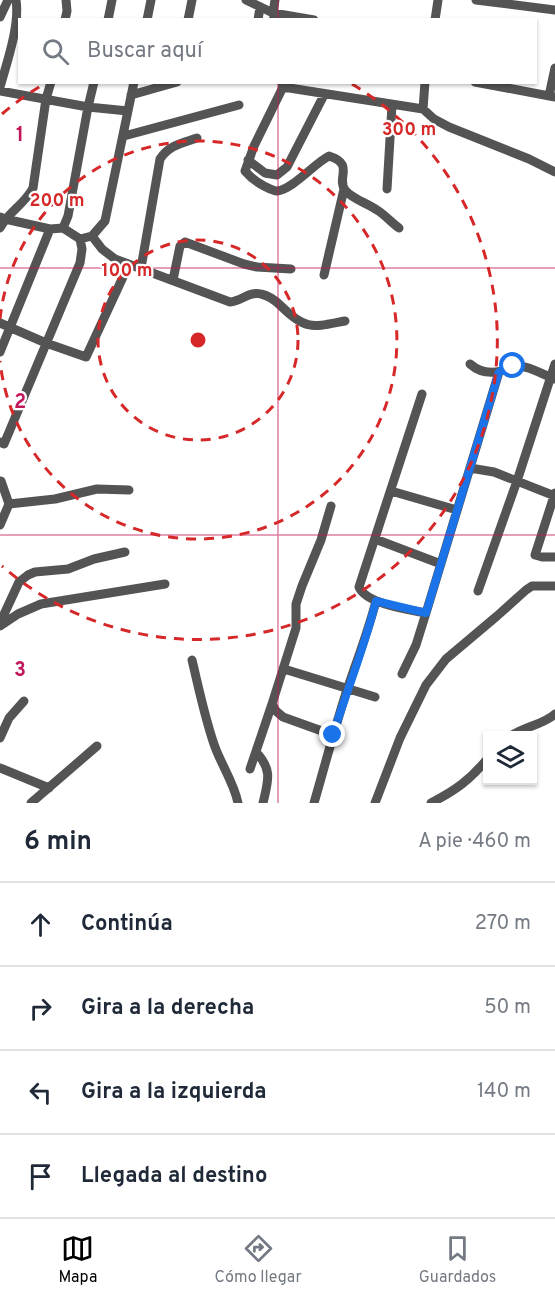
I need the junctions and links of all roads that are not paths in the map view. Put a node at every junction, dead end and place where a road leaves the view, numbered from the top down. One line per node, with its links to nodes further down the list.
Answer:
1 (8, 0): 13 (street)
2 (16, 0): 30 (street)
3 (66, 0): 15 (street)
4 (112, 0): 16 (street)
5 (151, 0): 17 (street)
6 (192, 0): 18 (street)
7 (246, 0): 11 (street)
8 (275, 0): 14 (street)
9 (438, 0): 21 (street)
10 (476, 0): 12 (street)
11 (260, 7): 14 (street); 19 (street)
12 (555, 10)
13 (0, 16)
14 (273, 16): 20 (street)
15 (66, 18)
16 (108, 18)
17 (147, 18)
18 (189, 18)
19 (258, 18)
20 (294, 18)
21 (435, 18)
22 (555, 68): 33 (street)
23 (50, 84): 34 (street)
24 (94, 84): 37 (street)
25 (134, 84): 31 (street)
26 (170, 84): 31 (street)
27 (425, 84): 38 (street)
28 (486, 84): 33 (street)
29 (283, 85): 32 (street); 42 (street)
30 (0, 89): 34 (street)
31 (131, 95): 39 (street)
32 (324, 95): 36 (street); 42 (street)
33 (552, 96)
34 (46, 99): 37 (street); 46 (street)
35 (239, 105): 40 (street)
36 (392, 105): 38 (street); 45 (street)
37 (88, 107): 39 (street); 48 (street)
38 (423, 109): 43 (street)
39 (128, 111): 40 (street)
40 (124, 136): 51 (street)
41 (197, 138): 54 (street)
42 (248, 159): 44 (street)
43 (555, 172)
44 (344, 189): 49 (street); 56 (street)
45 (387, 189)
46 (2, 218): 47 (street); 50 (street)
47 (0, 228)
48 (63, 228): 50 (street); 52 (street)
49 (399, 228)
50 (50, 229): 60 (street)
51 (93, 236): 52 (street); 53 (street)
52 (80, 239): 61 (street)
53 (129, 264): 54 (street); 61 (street)
54 (141, 268): 57 (street)
55 (291, 269): 57 (street)
56 (324, 275)
57 (173, 280): 58 (street)
58 (345, 321)
59 (0, 323): 60 (street)
60 (11, 327): 61 (street); 62 (street)
61 (46, 343): 68 (street)
62 (0, 352)
63 (470, 364): 65 (street)
64 (555, 364): 66 (street)
65 (499, 372): 66 (street); 69 (street)
66 (553, 378): 71 (street)
67 (422, 394): 73 (street)
68 (0, 442)
69 (470, 468): 71 (street); 77 (street)
70 (0, 481): 75 (street)
71 (517, 481): 74 (street); 86 (street)
72 (129, 490): 75 (street)
73 (391, 490): 77 (street); 80 (street)
74 (555, 495): 79 (street)
75 (9, 504): 78 (street)
76 (331, 506): 91 (street)
77 (457, 510): 83 (street)
78 (0, 525)
79 (550, 525): 82 (street)
80 (375, 539): 83 (street); 87 (street)
81 (125, 552): 89 (street)
82 (555, 557)
83 (441, 564): 88 (street)
84 (165, 584): 89 (street)
85 (555, 586): 111 (street)
86 (478, 591)
87 (376, 601): 88 (street); 93 (street)
88 (426, 613): 92 (street)
89 (0, 625)
90 (192, 660): 108 (street)
91 (284, 669): 93 (street); 96 (street)
92 (402, 674)
93 (347, 689): 94 (street); 99 (street)
94 (375, 697)
95 (24, 701): 100 (street)
96 (272, 704): 99 (street); 102 (street)
97 (555, 714): 98 (street)
98 (517, 731)
99 (333, 735): 110 (street)
100 (0, 738)
101 (97, 746): 106 (street)
102 (256, 752): 105 (street); 109 (street)
103 (483, 764): 112 (street)
104 (0, 768): 106 (street)
105 (250, 769)
106 (48, 788): 107 (street)
107 (31, 803)
108 (238, 803)
109 (263, 803)
110 (314, 803)
111 (375, 803)
112 (431, 803)

